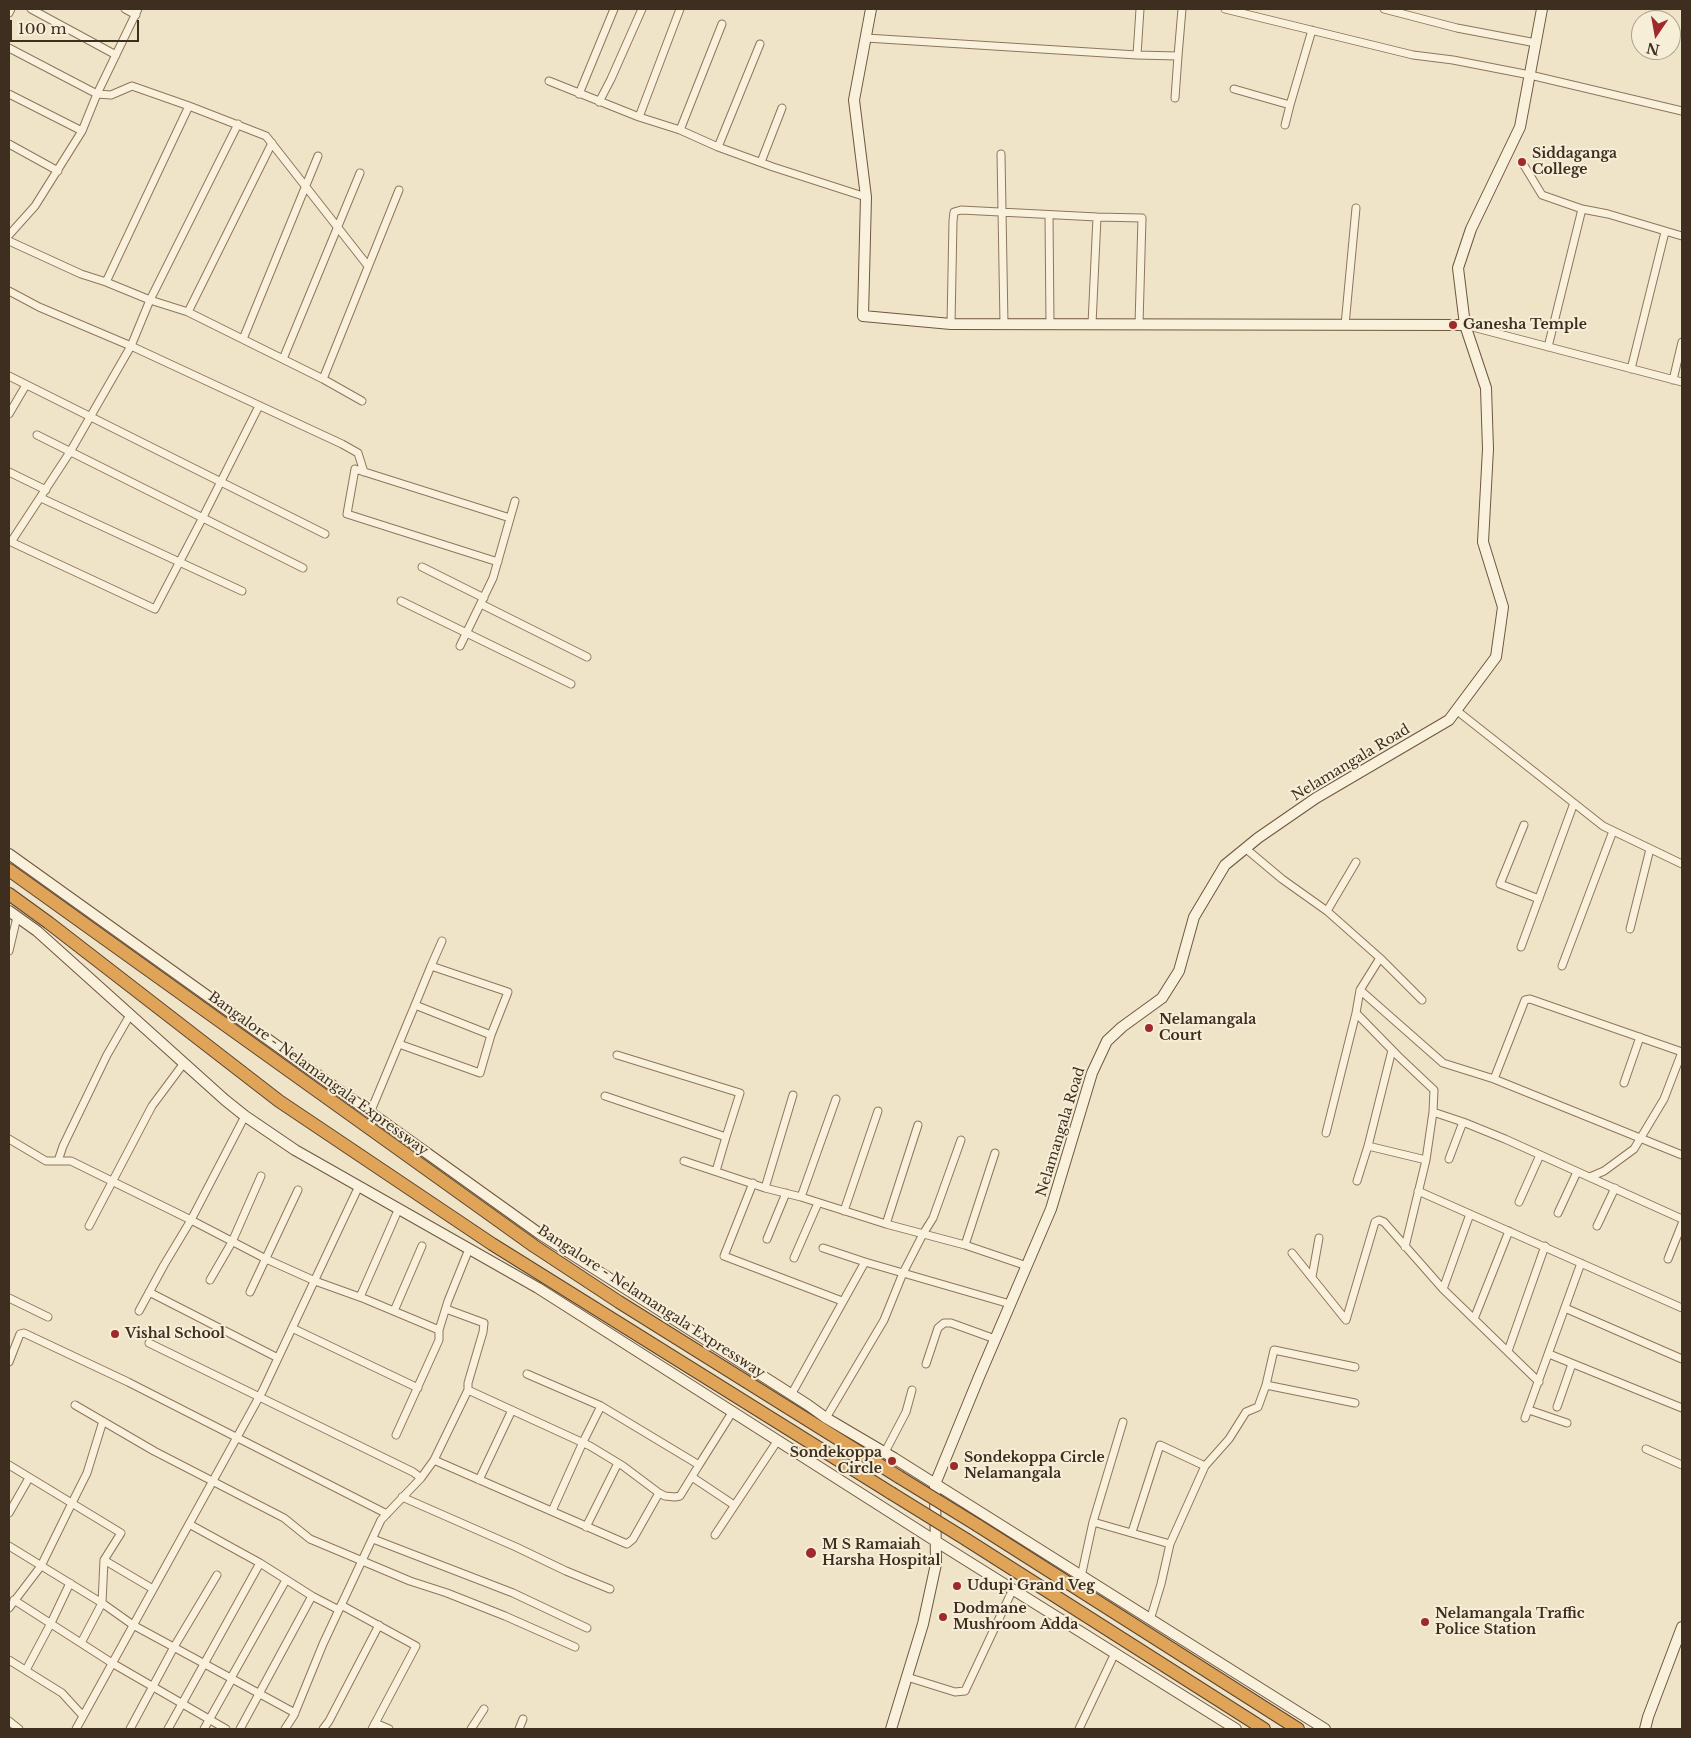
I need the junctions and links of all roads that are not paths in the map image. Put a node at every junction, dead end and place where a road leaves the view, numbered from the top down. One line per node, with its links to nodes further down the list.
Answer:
1 (11, 9): 14 (street)
2 (31, 9): 21 (street)
3 (124, 9): 13 (street)
4 (614, 9): 29 (street)
5 (642, 9): 31 (street)
6 (680, 9): 36 (street)
7 (871, 9): 17 (street)
8 (1140, 9): 22 (street)
9 (1182, 9): 23 (street)
10 (1225, 9): 16 (street)
11 (1384, 9): 18 (street)
12 (1542, 9): 18 (street, Nelamangala Road)
13 (137, 12): 21 (street)
14 (9, 13)
15 (722, 24): 39 (street)
16 (1312, 30): 24 (street); 33 (street)
17 (866, 38): 22 (street); 52 (street)
18 (1536, 43): 24 (street, Nelamangala Road)
19 (760, 44): 43 (street)
20 (9, 48): 28 (street)
21 (116, 55): 28 (street)
22 (1137, 55): 23 (street)
23 (1178, 56): 30 (street)
24 (1530, 75): 35 (street); 74 (street, Nelamangala Road)
25 (549, 81): 29 (street)
26 (1234, 89): 33 (street)
27 (9, 94): 40 (street)
28 (97, 94): 32 (street); 40 (street)
29 (580, 94): 31 (street)
30 (1175, 98)
31 (599, 102): 36 (street)
32 (189, 106): 37 (street); 64 (street)
33 (1290, 106): 38 (street)
34 (782, 108): 46 (street)
35 (1682, 111)
36 (639, 117): 39 (street)
37 (238, 124): 41 (street); 66 (street)
38 (1285, 125)
39 (680, 130): 43 (street)
40 (82, 131): 48 (street)
41 (272, 143): 50 (street); 67 (street)
42 (9, 144): 48 (street)
43 (718, 147): 46 (street)
44 (1001, 154): 55 (street)
45 (318, 156): 50 (street)
46 (760, 162): 52 (street)
47 (1522, 162): 54 (street)
48 (58, 171): 60 (street)
49 (360, 173): 58 (street)
50 (306, 187): 58 (street); 75 (street)
51 (399, 190): 63 (street)
52 (866, 197): 68 (street)
53 (1356, 208): 73 (street)
54 (1582, 210): 59 (street); 78 (street)
55 (1002, 212): 56 (street); 68 (street); 69 (street)
56 (1048, 215): 57 (street); 70 (street)
57 (1096, 218): 71 (street); 72 (street)
58 (337, 227): 63 (street); 79 (street)
59 (1665, 232): 61 (street); 80 (street)
60 (9, 235)
61 (1682, 236)
62 (9, 241): 64 (street)
63 (368, 266): 82 (street)
64 (106, 282): 66 (street)
65 (9, 291): 77 (street)
66 (150, 300): 67 (street); 77 (street)
67 (188, 312): 75 (street)
68 (950, 324): 69 (street)
69 (1004, 324): 70 (street)
70 (1050, 324): 71 (street)
71 (1092, 324): 72 (street)
72 (1139, 324): 73 (street)
73 (1345, 325): 74 (street)
74 (1465, 325): 78 (street); 113 (street, Nelamangala Road)
75 (243, 339): 79 (street)
76 (1682, 342): 83 (street)
77 (131, 346): 87 (street); 89 (street)
78 (1548, 347): 80 (street)
79 (282, 359): 82 (street)
80 (1631, 369): 83 (street)
81 (9, 376): 85 (street)
82 (323, 379): 86 (street)
83 (1673, 380): 84 (street)
84 (1682, 382)
85 (26, 385): 88 (street); 89 (street)
86 (362, 401)
87 (258, 406): 93 (street); 94 (street)
88 (9, 414)
89 (91, 417): 91 (street); 94 (street)
90 (36, 435): 91 (street)
91 (70, 452): 95 (street); 99 (street)
92 (9, 472): 95 (street)
93 (364, 472): 98 (street); 102 (street)
94 (220, 481): 99 (street); 100 (street)
95 (46, 490): 96 (street)
96 (41, 498): 101 (street); 103 (street)
97 (515, 501): 98 (street)
98 (510, 518): 102 (street)
99 (202, 519): 103 (street); 104 (street)
100 (325, 534)
101 (10, 542): 103 (street)
102 (498, 562): 108 (street)
103 (180, 563): 106 (street)
104 (303, 568)
105 (422, 568): 108 (street)
106 (242, 591)
107 (401, 601): 109 (street)
108 (482, 601): 109 (street); 111 (street)
109 (467, 633): 110 (street); 112 (street)
110 (460, 646)
111 (588, 657)
112 (571, 684)
113 (1456, 710): 114 (street); 117 (street, Nelamangala Road)
114 (1574, 803): 116 (street); 124 (street)
115 (1524, 825): 124 (street)
116 (1613, 831): 118 (street); 133 (street)
117 (1245, 848): 125 (street); 213 (street, Nelamangala Road)
118 (1650, 849): 121 (street); 127 (street)
119 (9, 854): 153 (street)
120 (1356, 862): 125 (street)
121 (1682, 864)
122 (9, 870): 357 (highway, Bangalore - Nelamangala Expressway, bridge)
123 (9, 894): 356 (highway, bridge)
124 (1539, 899): 129 (street)
125 (1327, 911): 131 (street)
126 (13, 914): 130 (street); 138 (street)
127 (1630, 928)
128 (442, 941): 132 (street)
129 (1521, 947)
130 (9, 951)
131 (1380, 958): 134 (street); 135 (street)
132 (431, 966): 136 (street); 139 (street)
133 (1562, 966)
134 (1360, 990): 137 (street); 146 (street)
135 (1422, 1000)
136 (415, 1005): 139 (street); 141 (street)
137 (1356, 1013): 142 (street); 157 (street)
138 (130, 1015): 145 (street); 167 (street)
139 (492, 1035): 141 (street)
140 (1640, 1037): 143 (street); 146 (street); 147 (street)
141 (399, 1044): 153 (street)
142 (1392, 1050): 152 (street); 162 (street)
143 (1682, 1052): 159 (street)
144 (617, 1056): 158 (street)
145 (184, 1063): 154 (street); 175 (street)
146 (1494, 1079): 159 (street)
147 (1624, 1083)
148 (793, 1095): 178 (street)
149 (605, 1096): 158 (street)
150 (836, 1099): 183 (street)
151 (878, 1111): 187 (street)
152 (1433, 1112): 155 (street); 168 (street)
153 (370, 1113): 250 (street)
154 (245, 1116): 177 (street); 191 (street)
155 (1463, 1122): 164 (street); 166 (street)
156 (918, 1125): 192 (street)
157 (1326, 1133)
158 (726, 1137): 170 (street)
159 (1642, 1138): 165 (street); 173 (street)
160 (9, 1139): 167 (street)
161 (961, 1140): 197 (street)
162 (1368, 1146): 168 (street); 174 (street)
163 (995, 1153): 201 (street)
164 (1540, 1155): 171 (street); 184 (street)
165 (1682, 1155)
166 (1449, 1159)
167 (58, 1160): 175 (street)
168 (1426, 1160): 181 (street)
169 (684, 1161): 170 (street)
170 (716, 1171): 176 (street)
171 (1577, 1172): 173 (street); 188 (street)
172 (261, 1176): 200 (street)
173 (1590, 1177): 179 (street)
174 (1357, 1181)
175 (111, 1182): 191 (street); 194 (street)
176 (753, 1183): 178 (street); 223 (street)
177 (359, 1186): 186 (street); 217 (street)
178 (765, 1188): 182 (street)
179 (1615, 1188): 190 (street); 195 (street)
180 (298, 1190): 209 (street)
181 (1418, 1190): 189 (street); 204 (street)
182 (786, 1193): 183 (street); 199 (street)
183 (801, 1197): 185 (street)
184 (1519, 1202)
185 (818, 1203): 187 (street); 208 (street)
186 (399, 1208): 206 (street); 221 (street)
187 (844, 1211): 192 (street)
188 (1558, 1213)
189 (1470, 1214): 196 (street); 218 (street)
190 (1682, 1219)
191 (191, 1220): 200 (street); 219 (street)
192 (886, 1224): 197 (street)
193 (1682, 1224): 210 (street)
194 (89, 1226)
195 (1597, 1226)
196 (1510, 1231): 203 (street); 231 (street)
197 (923, 1234): 201 (street); 214 (street)
198 (1319, 1238): 215 (street)
199 (767, 1239)
200 (232, 1242): 209 (street); 216 (street)
201 (965, 1245): 213 (street)
202 (422, 1246): 229 (street)
203 (1545, 1246): 212 (street); 236 (street)
204 (1405, 1247): 215 (street); 218 (street)
205 (823, 1248): 211 (street)
206 (469, 1250): 227 (street); 259 (street)
207 (1292, 1253): 215 (street)
208 (794, 1258)
209 (266, 1259): 217 (street); 220 (street)
210 (1668, 1259)
211 (865, 1262): 214 (street); 223 (street)
212 (1581, 1262): 225 (street); 226 (street)
213 (1027, 1266): 224 (street, Nelamangala Road)
214 (903, 1273): 224 (street); 260 (street)
215 (1312, 1277)
216 (210, 1280)
217 (315, 1281): 221 (street); 232 (street)
218 (1443, 1289): 231 (street)
219 (149, 1292): 228 (street); 238 (street)
220 (250, 1292)
221 (360, 1297): 229 (street)
222 (9, 1298): 230 (street)
223 (842, 1300): 250 (street)
224 (1010, 1304): 234 (street, Nelamangala Road)
225 (1566, 1308): 237 (street); 239 (street)
226 (1682, 1308)
227 (446, 1309): 233 (street); 248 (street)
228 (139, 1311)
229 (394, 1312): 233 (street)
230 (48, 1317)
231 (1474, 1319): 236 (street)
232 (292, 1328): 238 (street); 247 (street)
233 (439, 1330): 247 (street)
234 (995, 1339): 241 (street); 282 (street, Nelamangala Road)
235 (149, 1343): 251 (street)
236 (1508, 1351): 245 (street)
237 (1549, 1354): 242 (street); 245 (street)
238 (278, 1358): 251 (street)
239 (1682, 1359)
240 (9, 1362): 266 (street)
241 (926, 1364)
242 (1572, 1364): 255 (street); 256 (street)
243 (1355, 1367): 246 (street)
244 (527, 1374): 254 (street)
245 (1539, 1382): 258 (street)
246 (1266, 1385): 252 (street); 276 (street)
247 (418, 1388): 265 (street)
248 (468, 1390): 257 (street); 271 (street)
249 (912, 1390): 270 (street)
250 (790, 1395): 260 (street)
251 (259, 1397): 266 (street); 279 (street)
252 (1355, 1403)
253 (76, 1405): 262 (street)
254 (601, 1406): 268 (street); 274 (street)
255 (1557, 1407)
256 (1682, 1408)
257 (512, 1410): 268 (street); 280 (street)
258 (1529, 1410): 261 (street); 264 (street)
259 (733, 1411): 267 (street); 274 (street)
260 (826, 1418): 270 (street)
261 (1525, 1418)
262 (103, 1421): 281 (street); 285 (street)
263 (1123, 1422): 290 (street)
264 (1567, 1423)
265 (396, 1435)
266 (237, 1438): 281 (street); 289 (street)
267 (778, 1440): 286 (street); 296 (street)
268 (583, 1442): 272 (street); 287 (street)
269 (1646, 1449): 275 (street)
270 (884, 1452): 282 (street)
271 (434, 1460): 279 (street); 280 (street)
272 (618, 1463): 283 (street); 292 (street)
273 (9, 1465): 278 (street)
274 (699, 1465): 277 (street)
275 (1682, 1465)
276 (1205, 1466): 293 (street); 297 (street)
277 (692, 1477): 283 (street); 286 (street)
278 (28, 1478): 285 (street); 288 (street)
279 (420, 1478): 284 (street)
280 (479, 1480): 287 (street)
281 (212, 1482): 291 (street); 300 (street)
282 (935, 1484): 296 (street); 304 (street)
283 (659, 1493): 292 (street)
284 (402, 1497): 289 (street); 308 (street)
285 (72, 1503): 299 (street); 302 (street)
286 (734, 1506): 294 (street)
287 (552, 1511): 292 (street)
288 (9, 1513)
289 (387, 1514): 295 (street)
290 (1093, 1522): 293 (street); 304 (street)
291 (189, 1524): 301 (street); 307 (street)
292 (586, 1527)
293 (1132, 1532): 297 (street)
294 (715, 1535)
295 (373, 1538): 300 (street); 320 (street)
296 (937, 1542): 309 (street); 329 (street)
297 (1170, 1544): 315 (street)
298 (10, 1548): 302 (street)
299 (104, 1560): 307 (street); 312 (street)
300 (363, 1561): 314 (street); 323 (street)
301 (260, 1563): 305 (street); 327 (street)
302 (41, 1566): 306 (street); 311 (street)
303 (217, 1575): 322 (street)
304 (1081, 1576): 315 (street)
305 (286, 1580): 310 (street); 330 (street)
306 (70, 1583): 312 (street); 316 (street)
307 (154, 1589): 317 (street)
308 (610, 1589)
309 (1012, 1589): 324 (street); 329 (street)
310 (312, 1596): 314 (street); 332 (street)
311 (14, 1600): 313 (street); 316 (street)
312 (102, 1603): 317 (street); 321 (street)
313 (9, 1608)
314 (340, 1608): 318 (street); 335 (street)
315 (1150, 1620): 358 (street)
316 (51, 1623): 321 (street); 328 (street)
317 (133, 1625): 322 (street); 326 (street)
318 (379, 1625): 340 (street); 349 (street)
319 (1682, 1627): 359 (street)
320 (587, 1628)
321 (81, 1642): 326 (street)
322 (174, 1647): 327 (street); 331 (street)
323 (575, 1647)
324 (1115, 1653): 354 (street); 355 (street)
325 (9, 1660): 328 (street)
326 (112, 1663): 331 (street); 336 (street)
327 (204, 1664): 330 (street); 333 (street)
328 (26, 1670): 336 (street)
329 (907, 1677): 353 (street)
330 (232, 1678): 332 (street); 337 (street)
331 (152, 1686): 333 (street); 343 (street)
332 (260, 1694): 335 (street); 347 (street)
333 (182, 1704): 337 (street); 344 (street)
334 (484, 1709): 351 (street)
335 (295, 1713): 348 (street)
336 (83, 1716): 342 (street)
337 (210, 1720): 345 (street); 346 (street)
338 (523, 1720): 352 (street)
339 (9, 1722): 341 (street)
340 (373, 1726): 350 (street)
341 (19, 1729)
342 (77, 1729)
343 (130, 1729)
344 (168, 1729)
345 (204, 1729)
346 (226, 1729)
347 (240, 1729)
348 (285, 1729)
349 (323, 1729)
350 (389, 1729)
351 (471, 1729)
352 (519, 1729)
353 (891, 1729)
354 (1079, 1729)
355 (1236, 1729)
356 (1264, 1729)
357 (1298, 1729)
358 (1325, 1729)
359 (1645, 1729)

